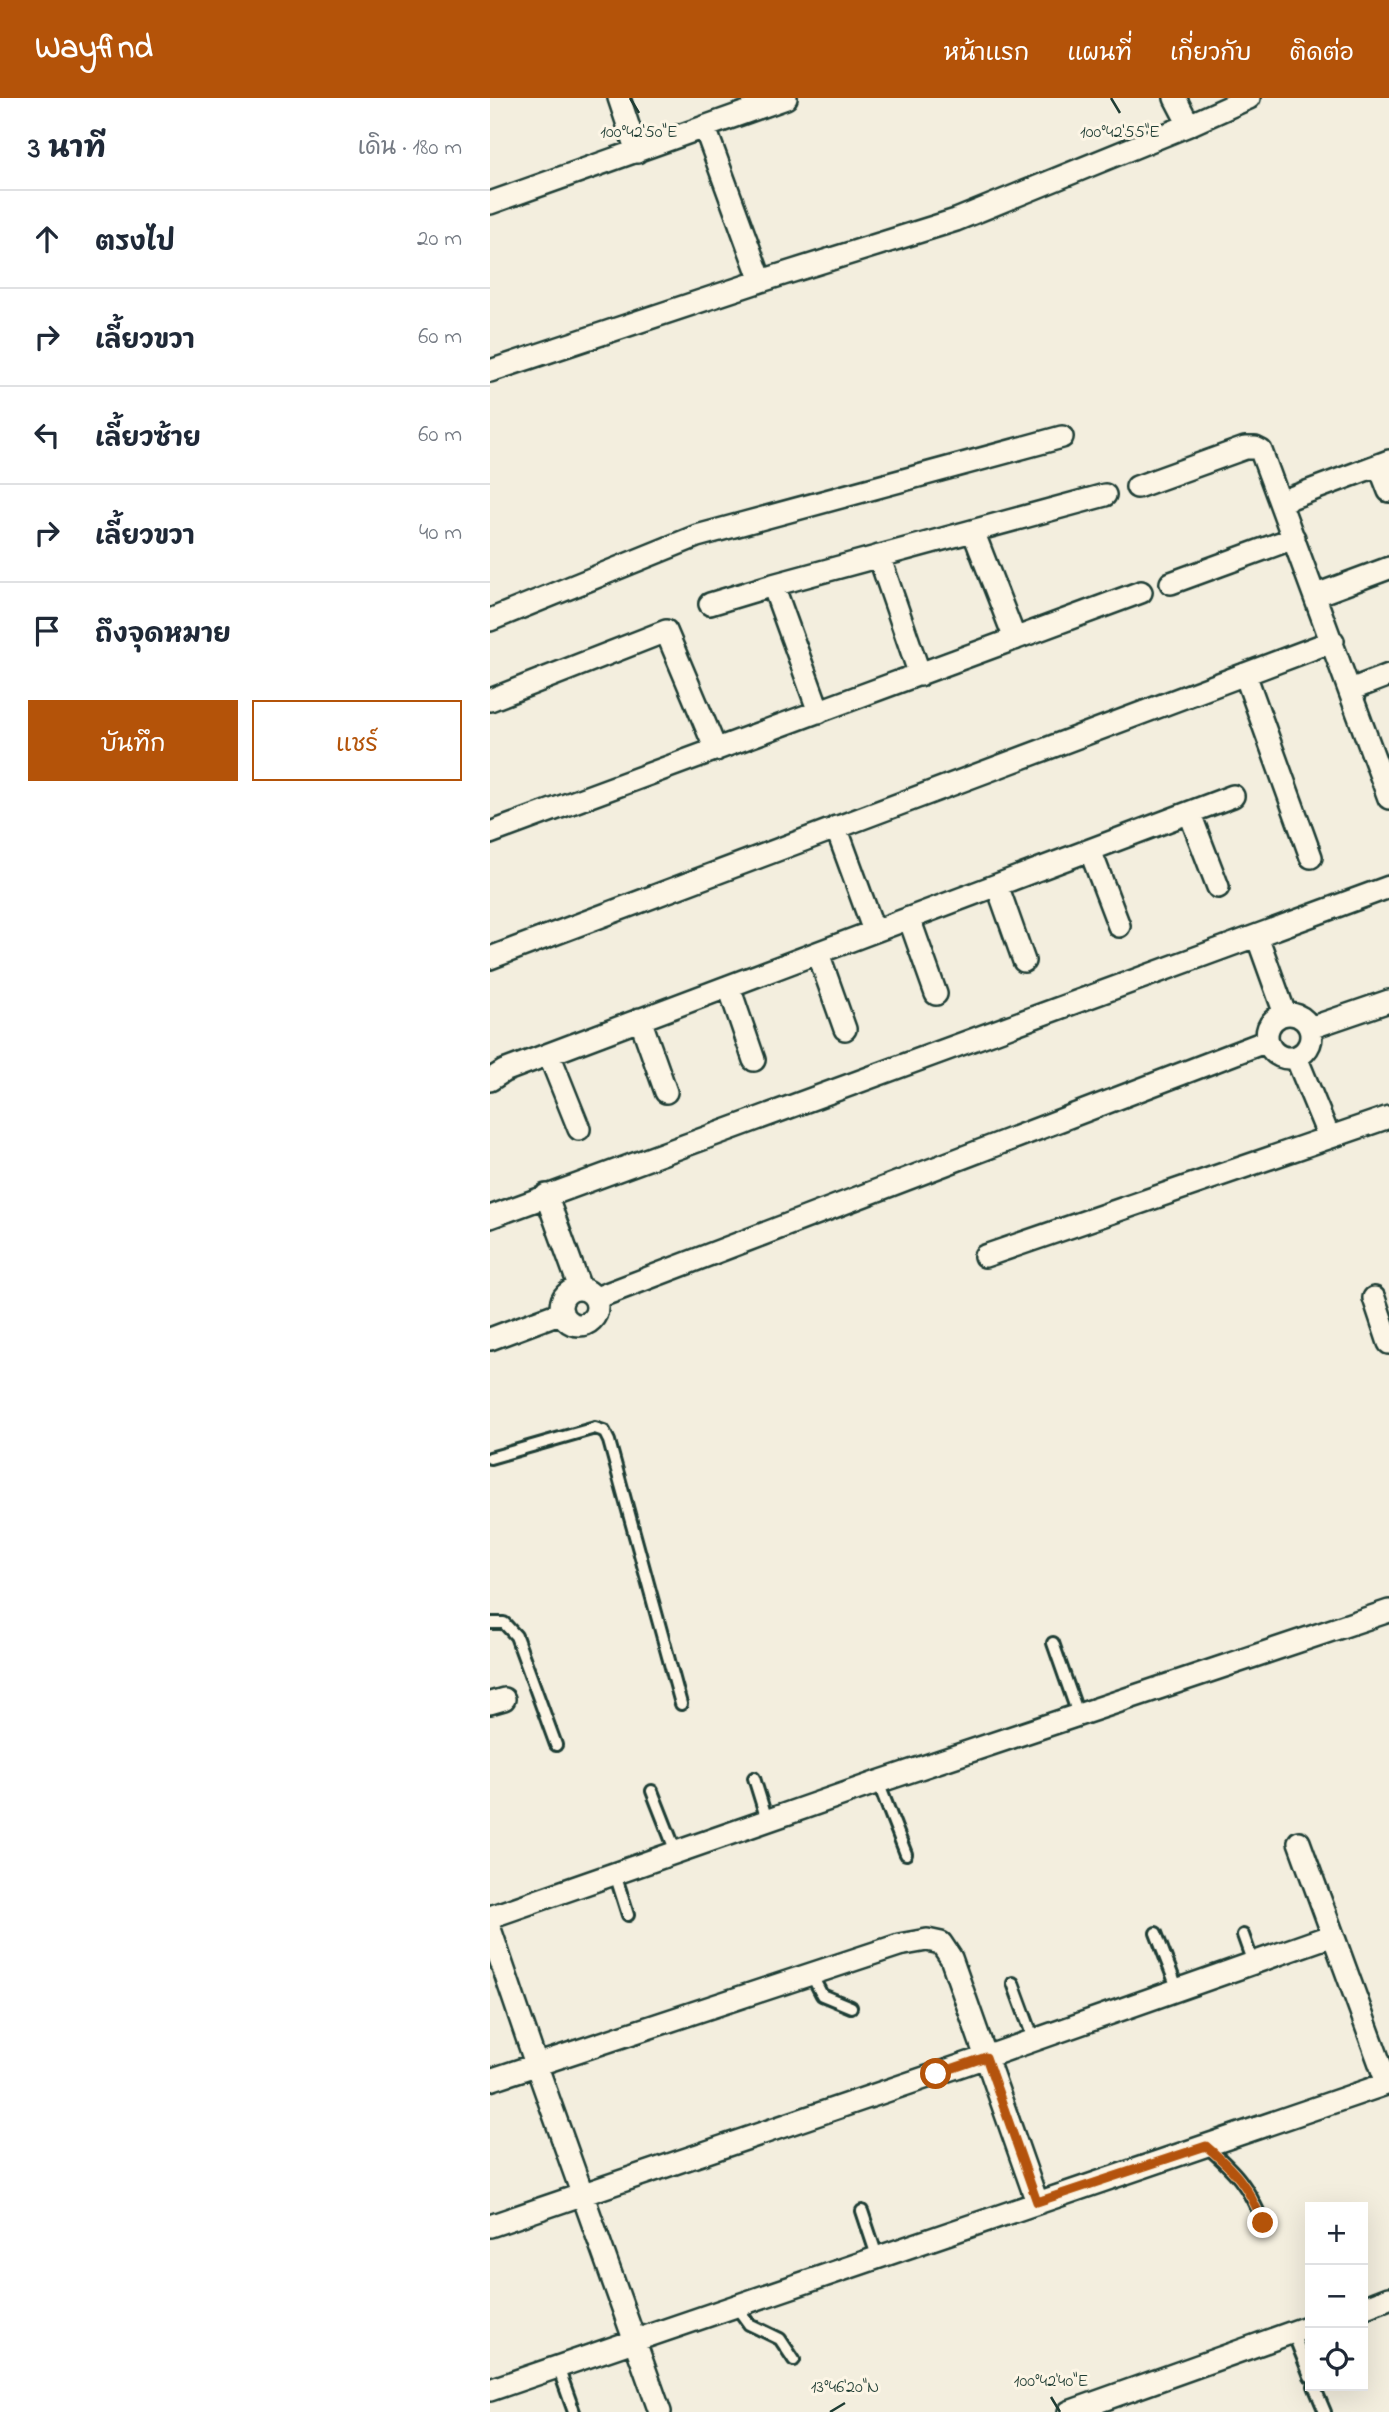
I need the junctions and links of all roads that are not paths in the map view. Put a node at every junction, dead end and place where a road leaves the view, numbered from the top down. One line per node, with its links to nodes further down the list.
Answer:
1 (620, 98): 7 (street)
2 (1175, 98): 5 (street)
3 (1249, 98): 5 (street)
4 (777, 99): 6 (street)
5 (1189, 125): 9 (street)
6 (705, 128): 7 (street); 9 (street)
7 (637, 152): 8 (street)
8 (490, 203)
9 (761, 281): 10 (street)
10 (490, 371)
11 (1062, 437): 26 (street)
12 (1384, 463): 14 (street); 16 (street)
13 (1137, 487): 16 (street)
14 (1389, 491)
15 (1104, 495): 17 (street)
16 (1280, 502): 18 (street)
17 (973, 531): 19 (street); 27 (street)
18 (1294, 538): 21 (street); 24 (street)
19 (879, 556): 22 (street); 30 (street)
20 (1389, 568): 24 (street)
21 (1171, 583)
22 (773, 585): 25 (street); 34 (street)
23 (1141, 592): 27 (street)
24 (1316, 595): 28 (street)
25 (710, 604)
26 (490, 621)
27 (1015, 639): 30 (street)
28 (1333, 641): 29 (street); 32 (street)
29 (1245, 674): 39 (street); 42 (street)
30 (920, 675): 34 (street)
31 (1389, 676): 32 (street)
32 (1350, 690): 37 (street)
33 (490, 700): 35 (street)
34 (819, 712): 35 (street)
35 (716, 750): 40 (street)
36 (1233, 796): 38 (street)
37 (1389, 796)
38 (1190, 814): 41 (street); 44 (street)
39 (836, 827): 48 (street); 51 (street)
40 (490, 833)
41 (1090, 850): 43 (street); 47 (street)
42 (1311, 857)
43 (997, 885): 46 (street); 52 (street)
44 (1218, 887)
45 (1389, 887): 49 (street)
46 (909, 918): 48 (street); 54 (street)
47 (1119, 926)
48 (874, 931): 50 (street)
49 (1257, 936): 56 (street); 69 (street)
50 (818, 953): 53 (street); 59 (street)
51 (490, 957)
52 (1024, 961)
53 (730, 987): 57 (street); 63 (street)
54 (936, 994)
55 (1389, 1001): 58 (street)
56 (1285, 1014): 58 (street); 60 (street)
57 (640, 1019): 61 (street); 65 (street)
58 (1310, 1028): 62 (street)
59 (845, 1029)
60 (1267, 1041): 62 (street); 72 (street)
61 (549, 1054): 64 (street); 67 (street)
62 (1296, 1057): 68 (street)
63 (754, 1060)
64 (491, 1078)
65 (666, 1092)
66 (1389, 1117): 68 (street)
67 (579, 1129)
68 (1329, 1137): 71 (street)
69 (546, 1195): 70 (street); 72 (street)
70 (490, 1217)
71 (985, 1256)
72 (588, 1293): 74 (street); 74 (street)
73 (1374, 1298): 76 (street)
74 (562, 1312): 75 (street)
75 (490, 1339)
76 (1389, 1343)
77 (490, 1458): 81 (lane)
78 (1389, 1611): 82 (street)
79 (490, 1623): 83 (lane)
80 (1053, 1643): 82 (lane)
81 (681, 1704)
82 (1078, 1714): 85 (street)
83 (556, 1745)
84 (754, 1778): 87 (lane)
85 (878, 1782): 87 (street); 90 (lane)
86 (652, 1791): 89 (lane)
87 (767, 1820): 89 (street)
88 (1299, 1842): 97 (street)
89 (676, 1852): 91 (street)
90 (906, 1854)
91 (615, 1874): 92 (lane); 93 (street)
92 (628, 1915)
93 (490, 1917)
94 (490, 1928): 105 (street)
95 (1156, 1933): 101 (lane)
96 (1243, 1935): 98 (lane)
97 (1333, 1935): 98 (street); 107 (street)
98 (1253, 1963): 101 (street)
99 (811, 1974): 102 (lane); 104 (street); 105 (street)
100 (1013, 1983): 103 (lane)
101 (1178, 1990): 103 (street)
102 (851, 2007)
103 (1034, 2040): 104 (street)
104 (986, 2057): 109 (street); 110 (street)
105 (536, 2064): 106 (street); 109 (street)
106 (490, 2080)
107 (1388, 2083): 108 (street)
108 (1206, 2146): 110 (street); 112 (lane)
109 (583, 2194): 113 (street); 119 (street)
110 (1037, 2202): 114 (street)
111 (862, 2211): 114 (lane)
112 (1263, 2223)
113 (490, 2226)
114 (877, 2256): 116 (street)
115 (1389, 2298): 117 (street)
116 (736, 2306): 119 (street); 121 (lane)
117 (1368, 2306)
118 (1302, 2330): 120 (lane); 125 (street)
119 (634, 2341): 122 (street); 127 (street)
120 (1305, 2347)
121 (794, 2360)
122 (558, 2367): 123 (street); 126 (lane)
123 (490, 2390)
124 (1316, 2391): 129 (lane)
125 (1098, 2407): 128 (street)
126 (574, 2412)
127 (660, 2412)
128 (1069, 2412)
129 (1325, 2412)

